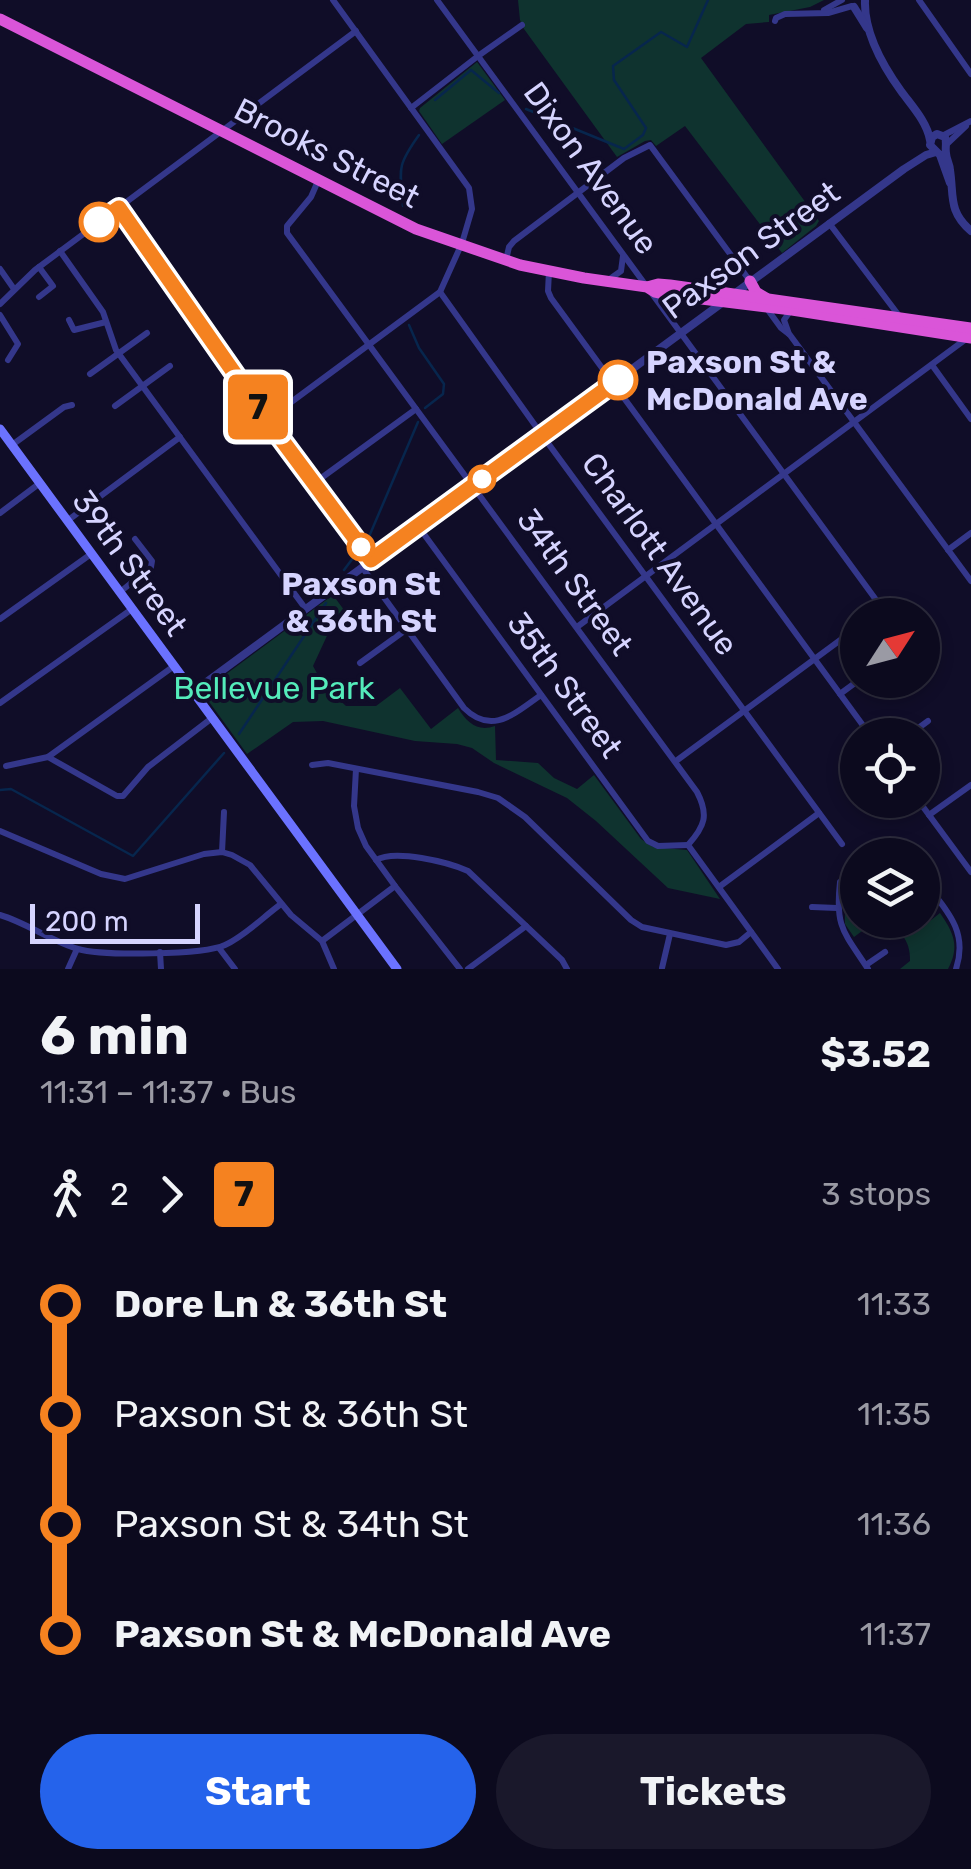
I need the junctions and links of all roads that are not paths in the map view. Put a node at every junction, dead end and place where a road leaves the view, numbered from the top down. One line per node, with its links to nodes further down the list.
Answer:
1 (333, 0): 9 (street)
2 (437, 0): 11 (street, Dixon Avenue)
3 (919, 0): 12 (street)
4 (866, 1): 5 (street); 10 (street)
5 (848, 3): 7 (street); 10 (street)
6 (0, 19): 16 (highway, Brooks Street)
7 (775, 22)
8 (522, 26): 11 (street)
9 (356, 31): 14 (street); 16 (street)
10 (871, 33): 13 (street)
11 (478, 56): 14 (street); 21 (street, Dixon Avenue)
12 (971, 74)
13 (913, 106): 17 (street); 18 (street)
14 (410, 108): 25 (street)
15 (971, 121): 18 (street)
16 (222, 131): 20 (highway, Brooks Street); 22 (street)
17 (930, 141): 18 (street, Paxson Street); 19 (street, Paxson Street)
18 (942, 144): 19 (street, Paxson Street); 24 (street)
19 (904, 169): 23 (street, Paxson Street)
20 (318, 181): 25 (highway, Brooks Street); 52 (street, 34th Street)
21 (578, 194): 27 (street, Dixon Avenue); 28 (street); 32 (street)
22 (119, 208): 26 (street); 64 (street)
23 (829, 223): 32 (street, Paxson Street); 36 (street)
24 (971, 231)
25 (460, 246): 28 (highway, Brooks Street); 37 (street)
26 (60, 251): 29 (street); 47 (street)
27 (624, 255): 33 (street); 34 (street, Dixon Avenue)
28 (506, 261): 31 (highway, Brooks Street)
29 (39, 267): 35 (street); 38 (street)
30 (0, 269): 35 (street)
31 (549, 271): 33 (highway, Brooks Street); 58 (street)
32 (750, 280): 39 (street, Paxson Street); 40 (highway)
33 (604, 281): 34 (highway, Brooks Street)
34 (648, 287): 39 (highway, Brooks Street); 48 (street, Dixon Avenue)
35 (14, 288): 41 (street)
36 (879, 291): 42 (street); 45 (street)
37 (440, 292): 52 (street); 67 (street, Charlott Avenue)
38 (39, 297)
39 (727, 298): 40 (highway, Brooks Street); 48 (street, Paxson Street)
40 (768, 302): 42 (highway, Brooks Street); 43 (highway, Brooks Street); 51 (street)
41 (0, 304)
42 (876, 308): 45 (highway, Brooks Street)
43 (792, 310): 50 (highway, Brooks Street); 51 (street)
44 (0, 315): 54 (street)
45 (900, 318): 50 (highway, Brooks Street)
46 (69, 320): 47 (street)
47 (106, 322): 53 (street)
48 (681, 332): 58 (street, Paxson Street); 70 (street, Dixon Avenue)
49 (147, 333): 53 (street)
50 (971, 335): 55 (street)
51 (790, 336): 65 (street)
52 (369, 344): 62 (street, 34th Street); 64 (street)
53 (118, 354): 57 (street); 59 (street)
54 (8, 360)
55 (932, 365): 63 (street); 65 (street)
56 (170, 366): 59 (street)
57 (90, 374)
58 (613, 383): 67 (street, Paxson Street); 77 (street)
59 (142, 386): 61 (street); 68 (street)
60 (72, 405): 69 (street)
61 (115, 406)
62 (416, 409): 72 (street); 73 (street, 34th Street)
63 (971, 419)
64 (267, 420): 72 (street)
65 (854, 424): 70 (street); 80 (street)
66 (0, 429): 69 (main road, 39th Street)
67 (542, 435): 73 (street, Paxson Street); 84 (street, Charlott Avenue)
68 (180, 437): 75 (street); 89 (street)
69 (12, 445): 71 (main road, 39th Street)
70 (785, 476): 77 (street); 87 (street, Dixon Avenue)
71 (40, 483): 74 (street); 75 (main road, 39th Street)
72 (313, 484): 82 (street)
73 (472, 486): 76 (street, Paxson Street); 91 (street, 34th Street)
74 (0, 513)
75 (68, 521): 81 (main road, 39th Street)
76 (418, 526): 82 (street, Paxson Street); 99 (street, 35th Street)
77 (717, 526): 84 (street); 94 (street)
78 (971, 533): 80 (street)
79 (135, 538): 86 (street)
80 (948, 550): 85 (street)
81 (91, 554): 86 (main road, 39th Street); 90 (street)
82 (371, 560): 83 (street, Paxson Street)
83 (362, 567): 89 (street, Paxson Street); 92 (street)
84 (646, 577): 91 (street); 101 (street, Charlott Avenue)
85 (971, 581)
86 (120, 592): 88 (main road, 39th Street)
87 (875, 598)
88 (132, 608): 96 (main road, 39th Street); 100 (street)
89 (305, 608): 97 (street, Paxson Street)
90 (0, 619)
91 (578, 628): 104 (street, 34th Street)
92 (406, 629): 95 (street); 99 (street)
93 (840, 640): 94 (street)
94 (815, 659): 98 (street); 101 (street)
95 (360, 663)
96 (174, 666): 97 (main road, 39th Street); 103 (street)
97 (193, 692): 102 (main road, 39th Street)
98 (840, 694)
99 (540, 695): 115 (street, 35th Street)
100 (0, 703)
101 (744, 710): 104 (street); 111 (street, Charlott Avenue)
102 (212, 718): 103 (street); 126 (main road, 39th Street)
103 (48, 757): 106 (street)
104 (676, 762): 115 (street, 34th Street)
105 (312, 765): 107 (street)
106 (6, 766)
107 (356, 769): 117 (street); 130 (street)
108 (971, 784): 109 (street)
109 (940, 807)
110 (224, 812): 116 (street)
111 (820, 813): 114 (street, Charlott Avenue); 121 (street)
112 (931, 818): 118 (street)
113 (0, 831): 116 (street)
114 (840, 841)
115 (688, 845): 121 (street)
116 (222, 852): 122 (street)
117 (376, 860): 120 (street); 128 (street)
118 (971, 872)
119 (840, 882): 125 (street)
120 (395, 886): 126 (street); 145 (street)
121 (719, 887): 129 (street)
122 (281, 904): 133 (street); 135 (street)
123 (812, 907): 125 (street)
124 (940, 907): 131 (street)
125 (837, 908): 138 (street)
126 (358, 914): 133 (street); 144 (main road, 39th Street)
127 (0, 915): 134 (street)
128 (526, 926): 146 (street); 147 (street)
129 (751, 932): 130 (street); 148 (street)
130 (670, 934): 139 (street)
131 (962, 940): 132 (street); 149 (street)
132 (971, 940)
133 (322, 941): 143 (street)
134 (77, 948): 136 (street); 140 (street)
135 (219, 948): 136 (street); 142 (street)
136 (160, 952): 141 (street)
137 (885, 952): 138 (street)
138 (867, 967)
139 (662, 968)
140 (68, 969)
141 (161, 969)
142 (234, 969)
143 (334, 969)
144 (397, 969)
145 (460, 969)
146 (468, 969)
147 (567, 969)
148 (778, 969)
149 (956, 969)

